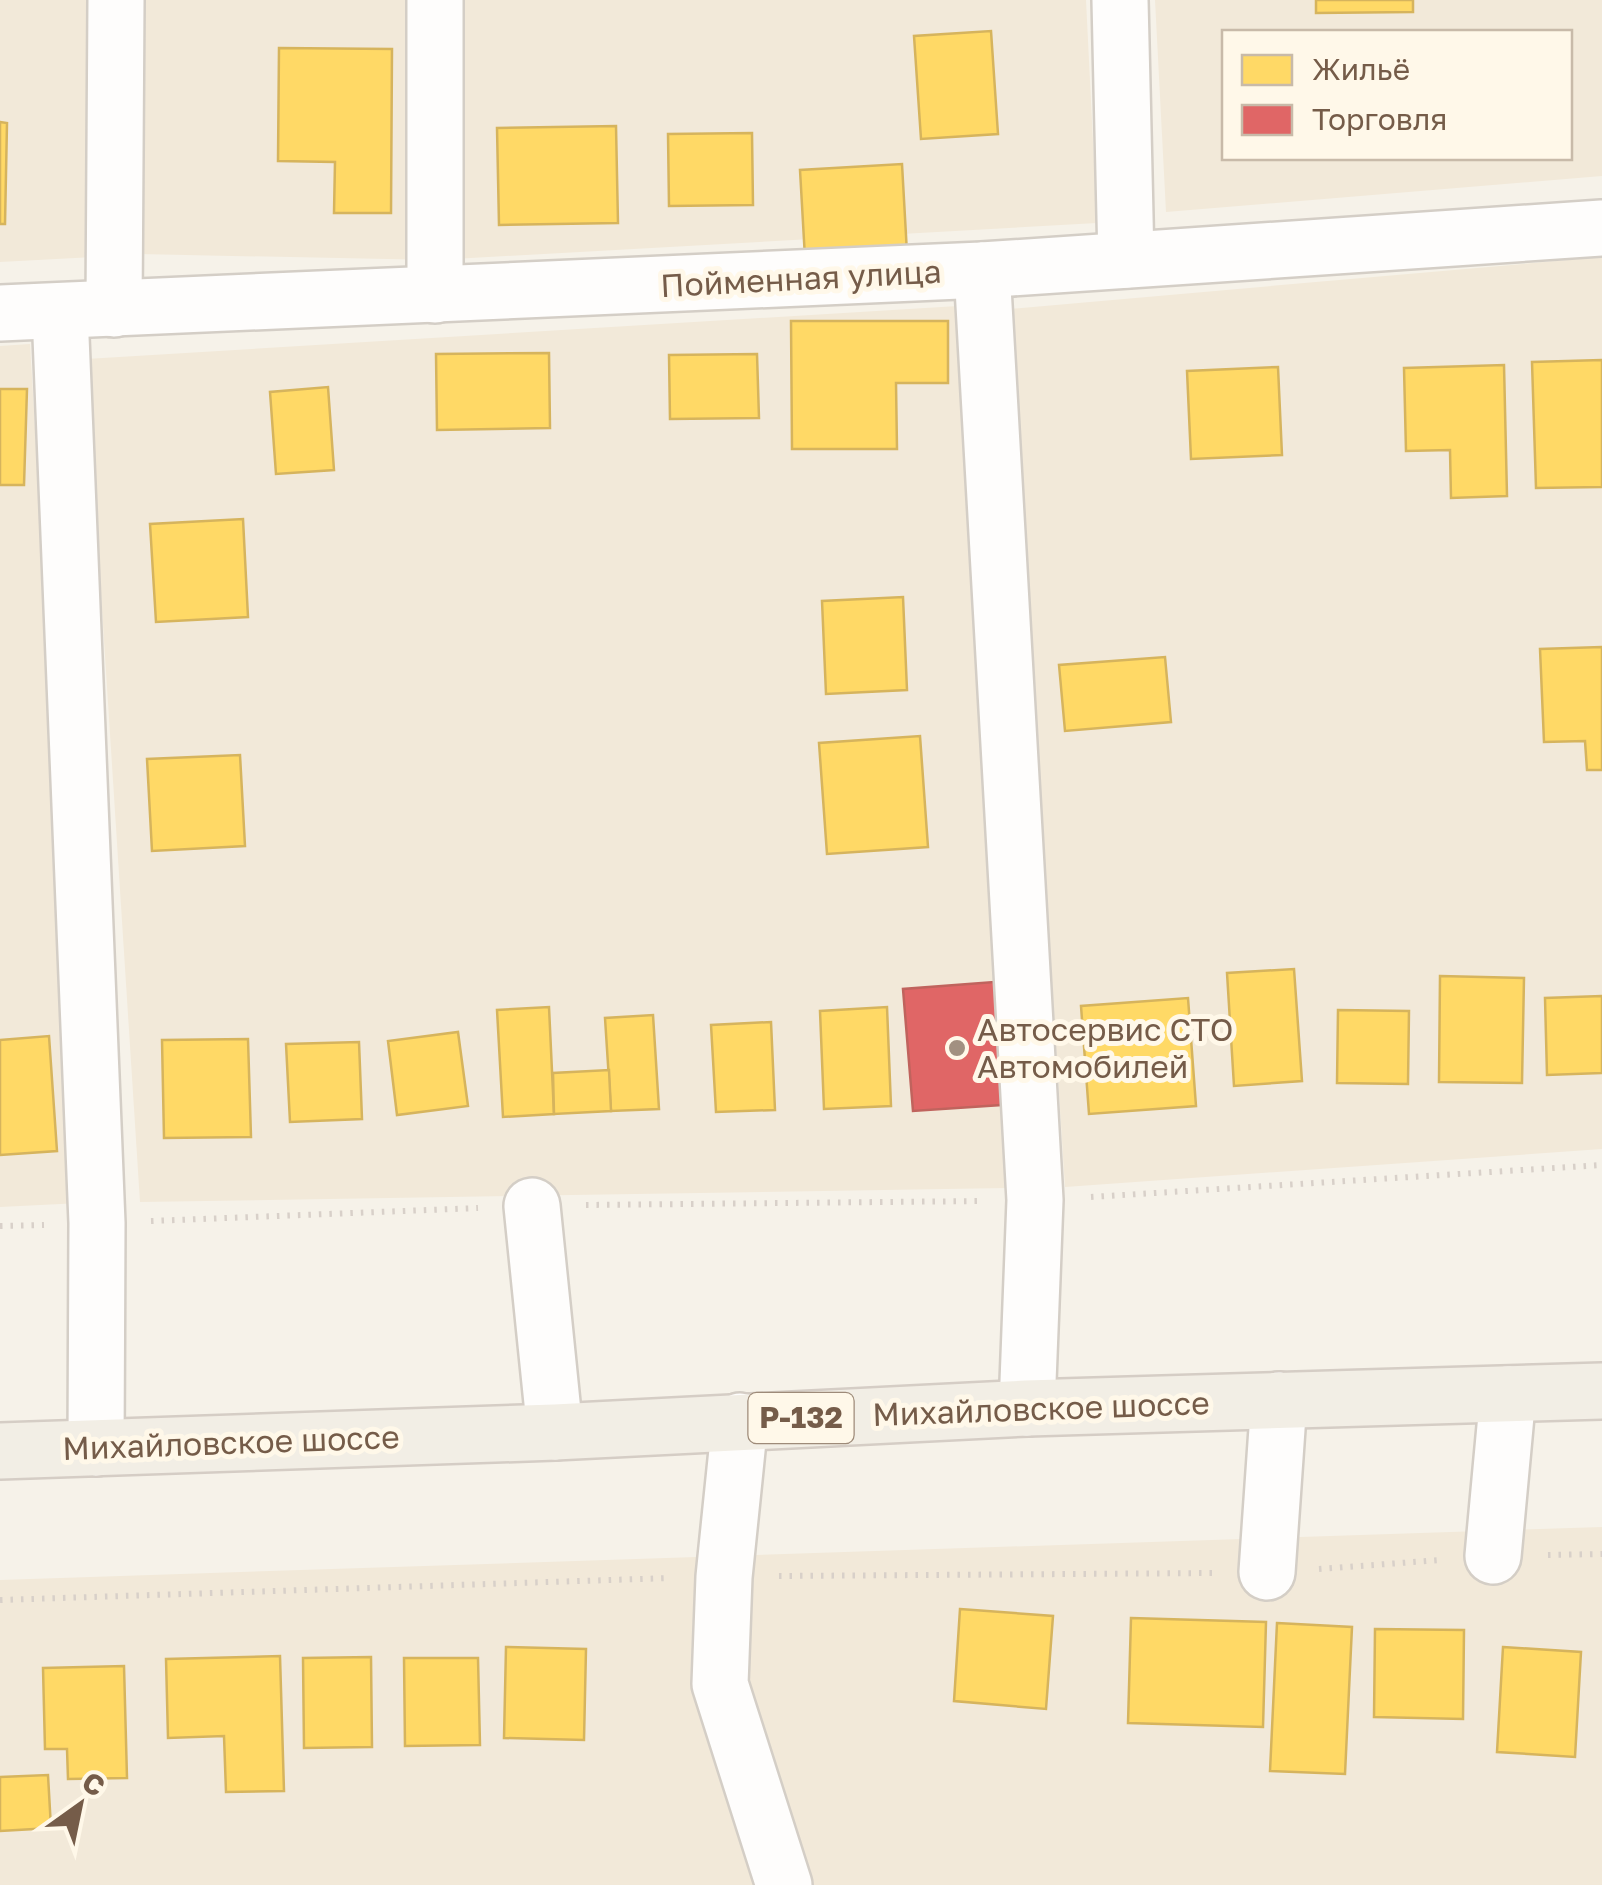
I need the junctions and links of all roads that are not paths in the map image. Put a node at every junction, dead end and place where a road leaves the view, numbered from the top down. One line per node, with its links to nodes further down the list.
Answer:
1 (116, 0): 8 (street)
2 (435, 0): 7 (street)
3 (1120, 0): 5 (street)
4 (1602, 228): 5 (street, Пойменная улица)
5 (1126, 260): 6 (street, Пойменная улица)
6 (982, 270): 7 (street, Пойменная улица); 15 (street)
7 (435, 295): 8 (street, Пойменная улица)
8 (114, 309): 9 (street, Пойменная улица)
9 (60, 312): 10 (street, Пойменная улица); 18 (street)
10 (0, 313)
11 (532, 1206): 17 (street)
12 (1602, 1391): 13 (main road, Михайловское шоссе / Р-132)
13 (1508, 1394): 14 (main road, Михайловское шоссе / Р-132); 20 (street)
14 (1279, 1400): 15 (main road, Михайловское шоссе / Р-132); 21 (street)
15 (1027, 1408): 16 (main road, Михайловское шоссе / Р-132)
16 (740, 1421): 17 (main road, Михайловское шоссе / Р-132); 22 (street)
17 (555, 1432): 18 (main road, Михайловское шоссе / Р-132)
18 (96, 1448): 19 (main road, Михайловское шоссе / Р-132)
19 (0, 1451)
20 (1493, 1556)
21 (1267, 1572)
22 (784, 1885)

